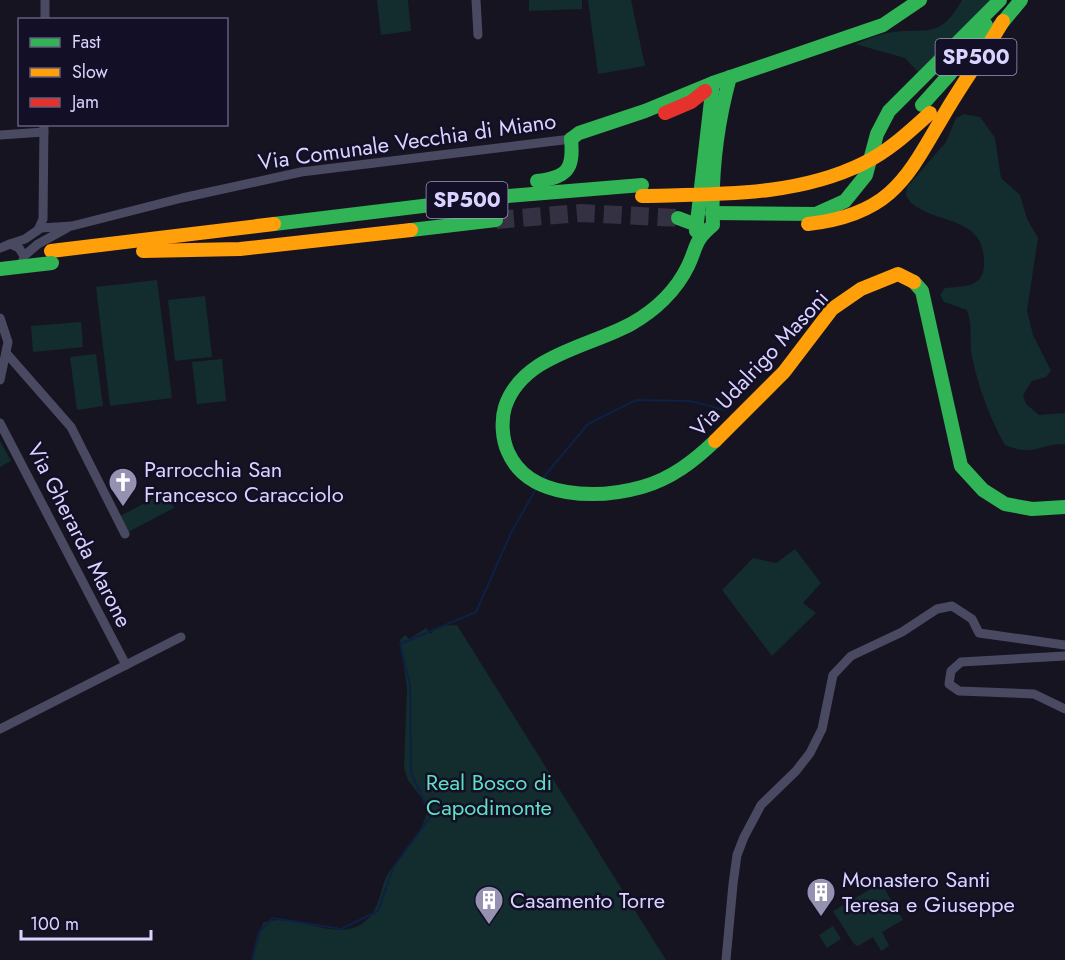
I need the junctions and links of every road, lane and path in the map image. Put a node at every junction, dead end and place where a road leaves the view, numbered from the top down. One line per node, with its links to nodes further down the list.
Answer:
1 (45, 0): 7 (street)
2 (476, 0): 9 (street)
3 (920, 0): 10 (main road, Via Comunale Vecchia di Miano)
4 (1000, 0): 20 (main road)
5 (1006, 0): 17 (main road, SP500)
6 (1021, 0): 8 (main road, SP500)
7 (45, 18)
8 (1003, 21): 17 (main road, SP500, bridge); 20 (main road)
9 (478, 35)
10 (730, 77): 11 (main road, Via Comunale Vecchia di Miano); 13 (main road, Via Udalrigo Masoni)
11 (713, 83): 12 (main road, Via Comunale Vecchia di Miano); 13 (main road, Via Udalrigo Masoni); 16 (main road, Via Comunale Vecchia di Miano)
12 (691, 102): 13 (main road); 16 (main road, Via Comunale Vecchia di Miano)
13 (713, 112): 20 (main road, Via Udalrigo Masoni)
14 (44, 128): 15 (street); 21 (street)
15 (0, 135)
16 (572, 140): 22 (street, Via Comunale Vecchia di Miano); 23 (main road)
17 (642, 190): 23 (main road, SP500)
18 (678, 218): 20 (main road)
19 (496, 220): 23 (main road)
20 (706, 223): 31 (main road, Via Udalrigo Masoni)
21 (42, 226): 22 (street, Via Comunale Vecchia di Miano); 24 (street); 26 (street, Via Comunale Vecchia di Miano)
22 (72, 226): 24 (street, Via Comunale Vecchia di Miano)
23 (143, 246): 24 (main road, SP500)
24 (49, 251): 25 (street, Via Comunale Vecchia di Miano); 26 (main road, SP500, bridge)
25 (24, 256): 26 (street); 26 (street, Via Comunale Vecchia di Miano)
26 (2, 258)
27 (0, 318): 28 (street)
28 (7, 354): 29 (street); 32 (street)
29 (0, 380)
30 (0, 423): 36 (street, Via Gherarda Marone)
31 (1065, 507)
32 (125, 534)
33 (181, 637): 36 (street)
34 (1065, 645): 39 (street)
35 (1065, 656): 37 (street)
36 (126, 665): 38 (street)
37 (1065, 709)
38 (1, 725)
39 (726, 960)

